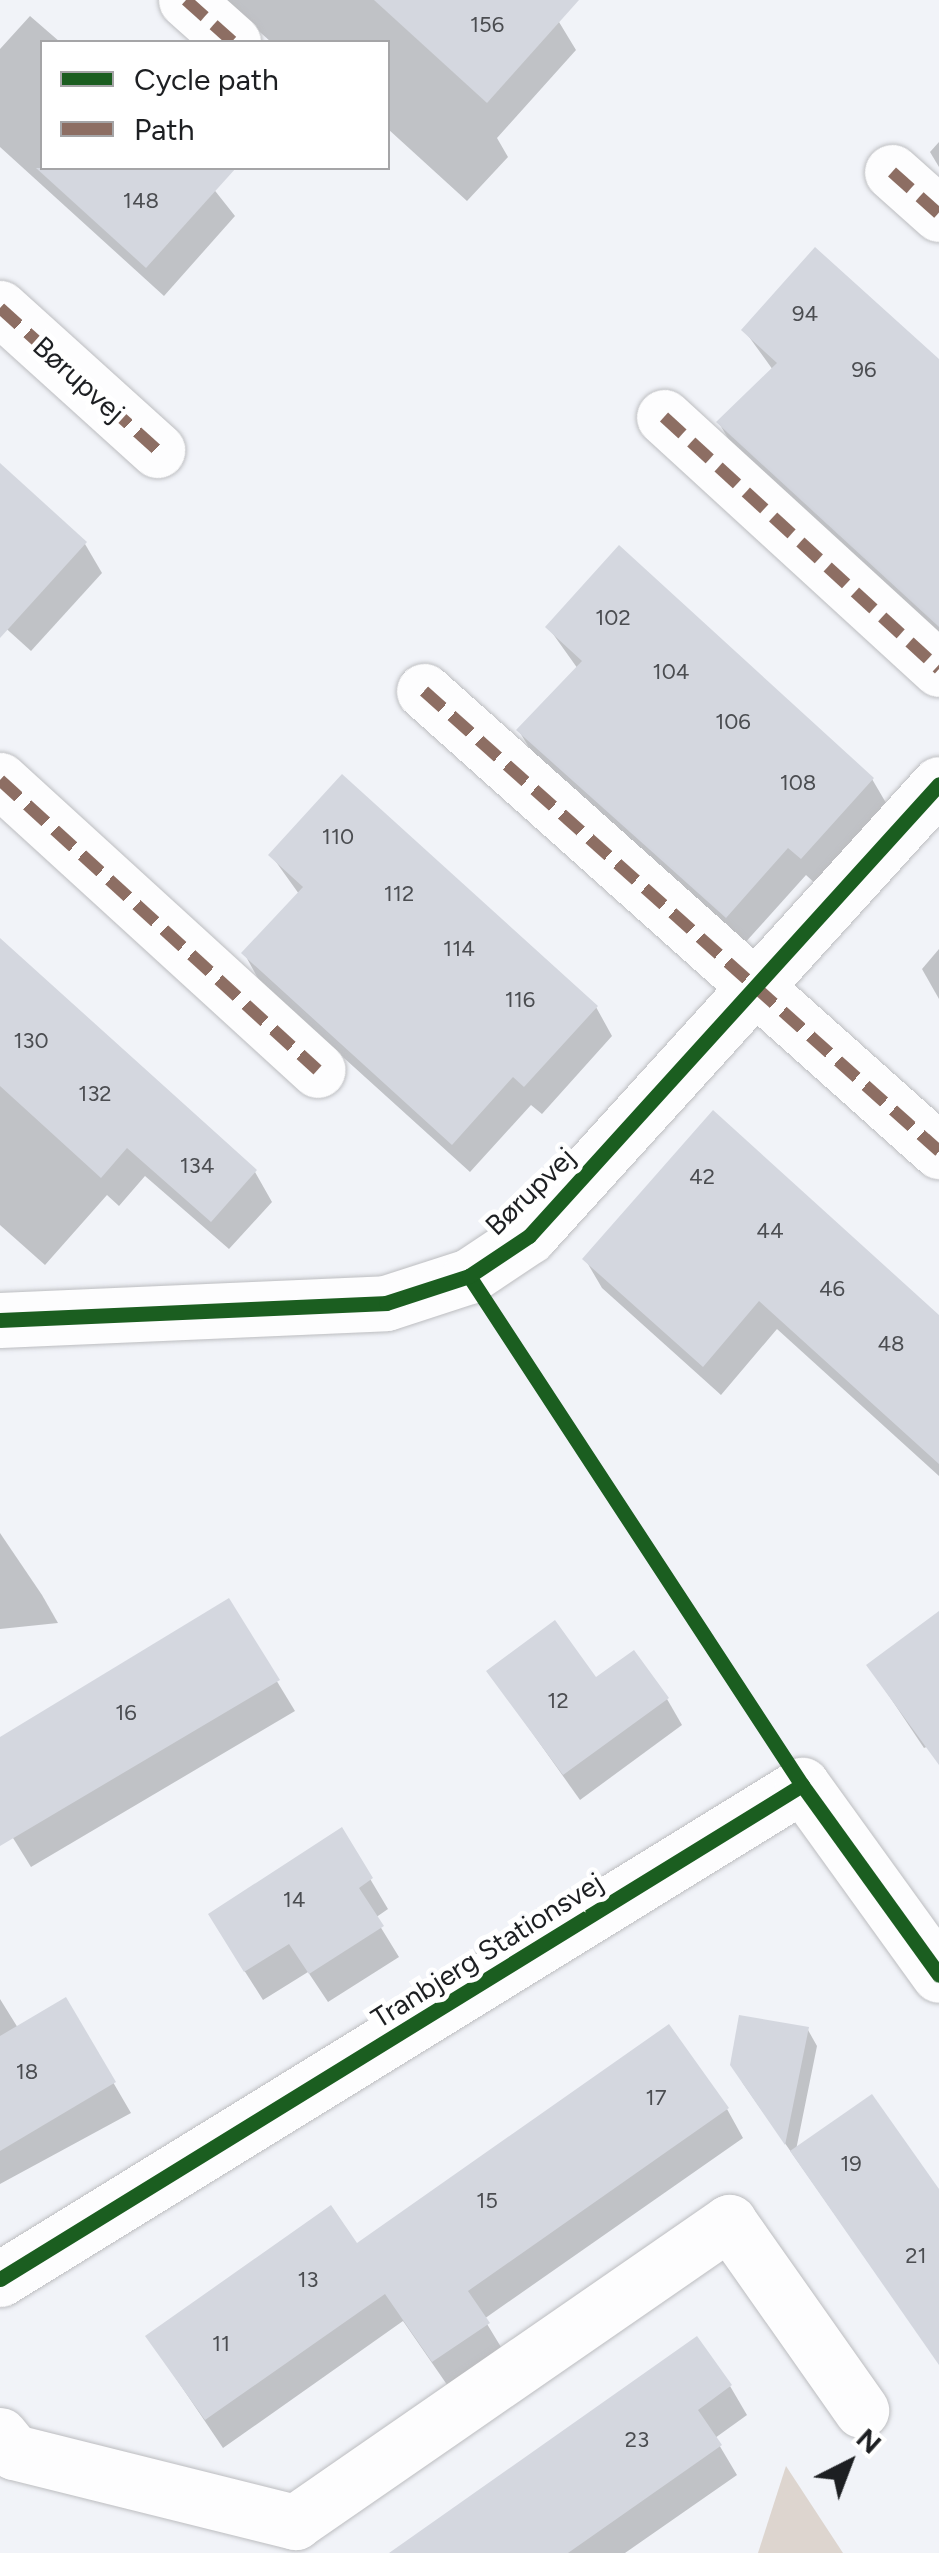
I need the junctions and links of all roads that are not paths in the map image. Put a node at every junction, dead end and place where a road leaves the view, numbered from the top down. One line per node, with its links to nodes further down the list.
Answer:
1 (186, 0): 2 (street)
2 (232, 40)
3 (892, 172): 4 (street)
4 (939, 214)
5 (0, 308): 7 (street, Børupvej)
6 (664, 417): 8 (street)
7 (158, 450)
8 (939, 668)
9 (424, 691): 12 (street)
10 (0, 780): 13 (street)
11 (939, 784): 12 (street, Børupvej)
12 (756, 989): 14 (street); 15 (street, Børupvej)
13 (318, 1070)
14 (939, 1151)
15 (0, 1320)
16 (939, 1975): 17 (street, Tranbjerg Stationsvej)
17 (0, 2280)
18 (862, 2410): 19 (street)
19 (0, 2436)

